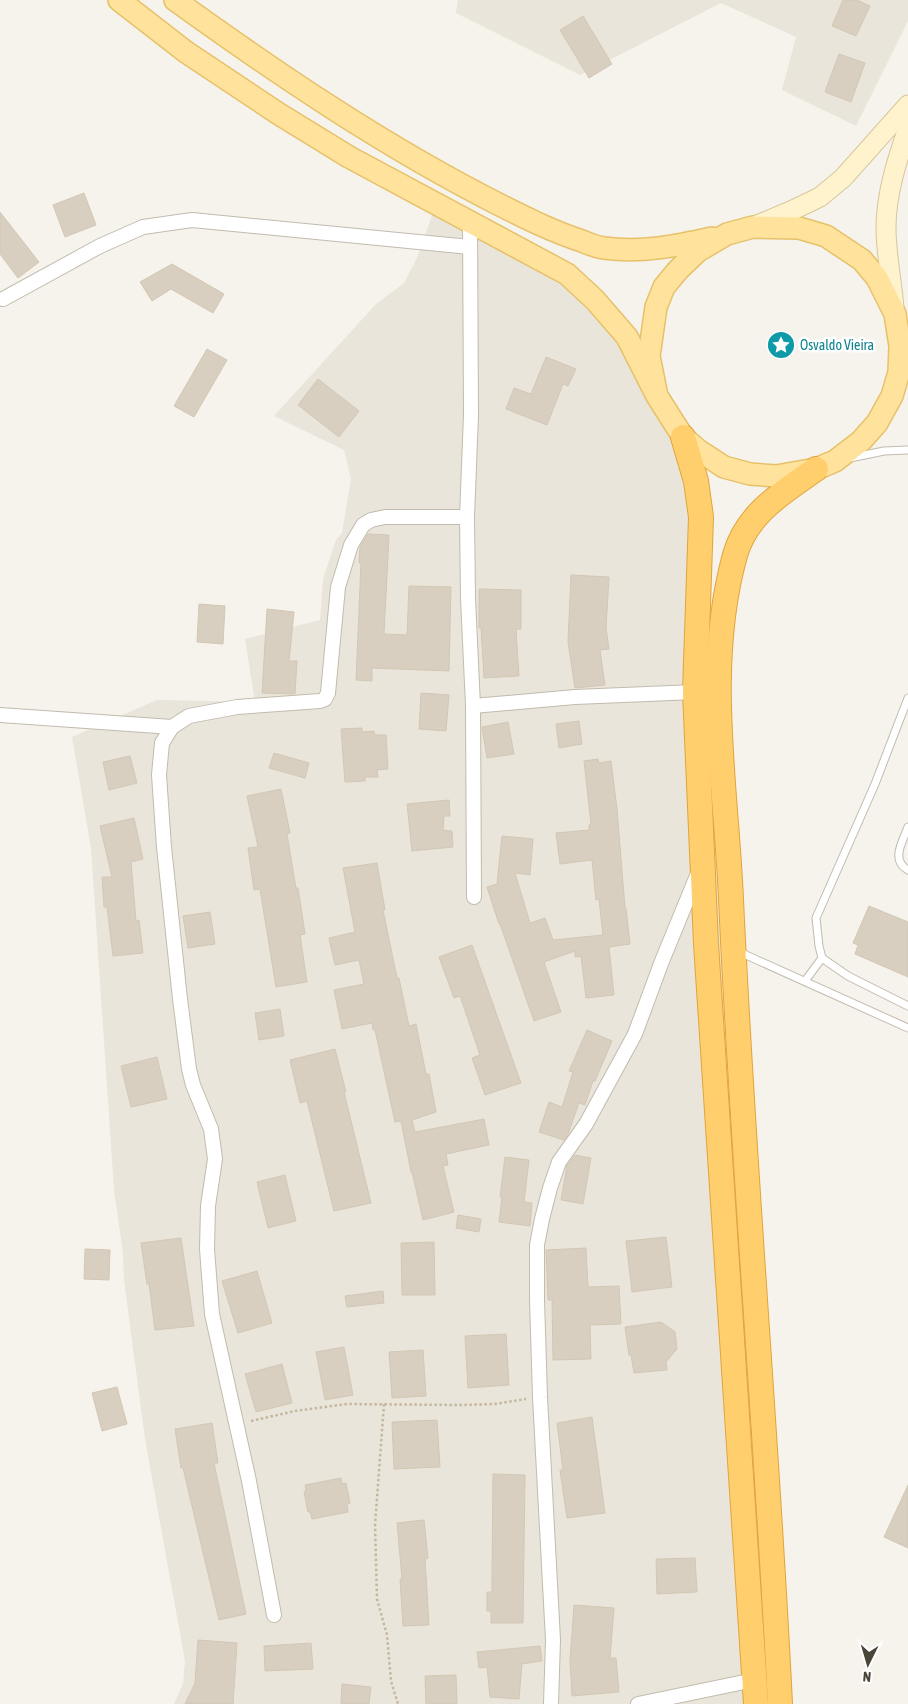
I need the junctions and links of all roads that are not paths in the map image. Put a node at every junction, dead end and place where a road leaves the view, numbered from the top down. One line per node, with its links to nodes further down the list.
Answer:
1 (119, 0): 5 (main road)
2 (175, 0): 7 (main road)
3 (908, 105): 6 (street)
4 (908, 128): 10 (street)
5 (470, 220): 8 (street); 12 (main road)
6 (753, 227): 7 (main road); 10 (main road)
7 (727, 234): 12 (main road)
8 (470, 247): 9 (street); 16 (street)
9 (2, 299)
10 (895, 314): 11 (main road)
11 (904, 353): 15 (main road)
12 (657, 396): 13 (main road)
13 (683, 436): 15 (main road); 17 (highway)
14 (908, 450): 15 (lane)
15 (825, 465): 26 (highway)
16 (467, 517): 19 (street); 21 (street)
17 (695, 692): 19 (street); 23 (highway)
18 (908, 698): 27 (lane)
19 (473, 706): 25 (street)
20 (0, 715): 21 (street)
21 (172, 727): 31 (street)
22 (908, 827): 24 (lane)
23 (703, 862): 32 (highway); 33 (street)
24 (908, 870)
25 (474, 896)
26 (733, 947): 28 (lane); 36 (highway)
27 (822, 958): 28 (lane); 29 (lane)
28 (805, 981): 30 (lane)
29 (908, 1006)
30 (908, 1028)
31 (274, 1615)
32 (754, 1680): 34 (street); 35 (highway)
33 (550, 1704)
34 (638, 1704)
35 (756, 1704)
36 (780, 1704)

